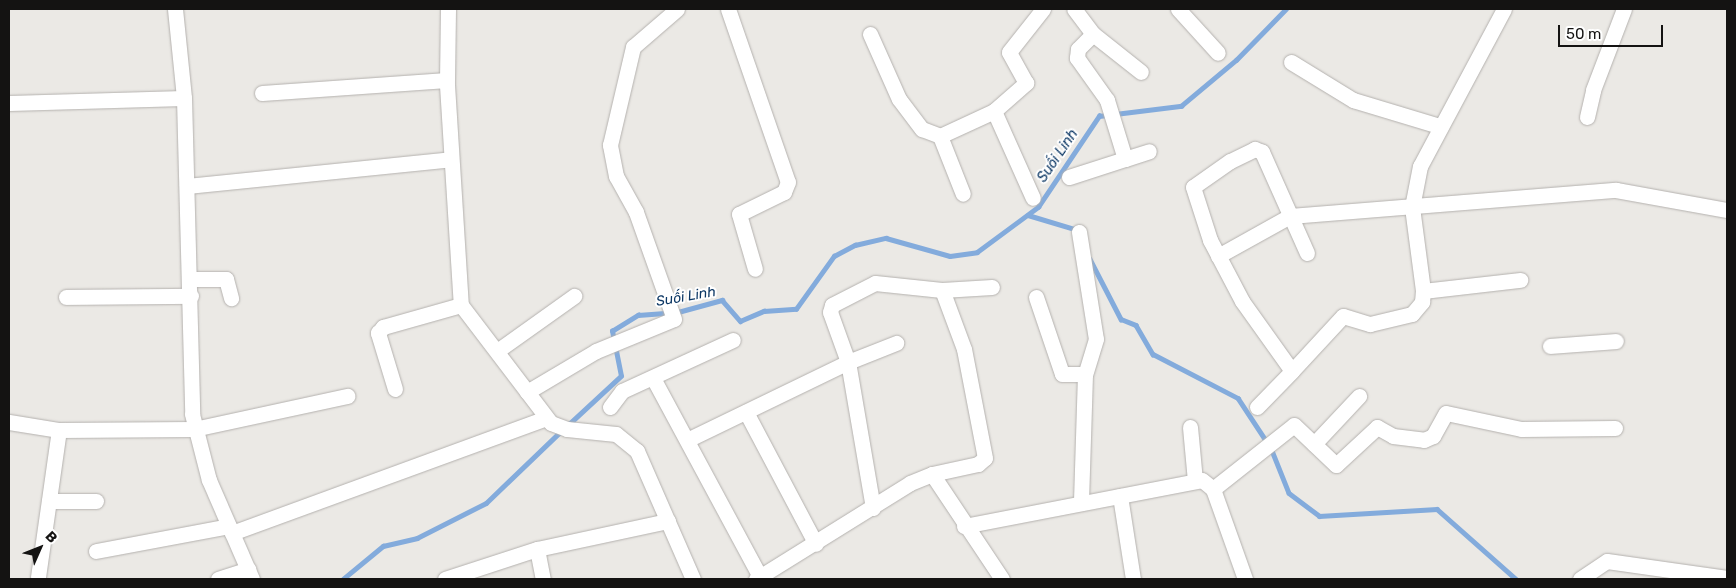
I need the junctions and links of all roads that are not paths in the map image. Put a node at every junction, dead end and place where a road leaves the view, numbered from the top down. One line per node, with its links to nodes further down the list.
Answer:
1 (175, 9): 17 (street)
2 (448, 9): 15 (street)
3 (677, 9): 58 (street)
4 (728, 9): 36 (street)
5 (1043, 9): 19 (street)
6 (1074, 9): 11 (street)
7 (1178, 9): 12 (street)
8 (1504, 9): 21 (street)
9 (1624, 9): 20 (street)
10 (870, 34): 22 (street)
11 (1093, 34): 14 (street); 25 (street)
12 (1218, 53)
13 (1291, 62): 21 (street)
14 (1141, 72)
15 (447, 80): 16 (street); 24 (street)
16 (262, 93)
17 (184, 98): 18 (street); 27 (street)
18 (9, 103)
19 (994, 111): 22 (street); 29 (street)
20 (1588, 116)
21 (1439, 126): 30 (street)
22 (940, 136): 28 (street)
23 (1149, 151): 25 (street)
24 (451, 159): 27 (street); 47 (street)
25 (1125, 159): 26 (street)
26 (1069, 177)
27 (187, 186): 37 (street)
28 (963, 194)
29 (1033, 198)
30 (1412, 207): 31 (street); 32 (street); 41 (street)
31 (1727, 210)
32 (1290, 216): 34 (street); 35 (street); 35 (street)
33 (1078, 232): 55 (street)
34 (1307, 253)
35 (1218, 256): 54 (street)
36 (755, 269)
37 (190, 279): 42 (street); 46 (street)
38 (1520, 280): 41 (street)
39 (992, 287): 40 (street)
40 (942, 290): 53 (street); 72 (street)
41 (1423, 291): 54 (street)
42 (191, 296): 44 (street); 68 (street)
43 (574, 296): 52 (street)
44 (66, 297)
45 (1036, 297): 55 (street)
46 (231, 298)
47 (460, 305): 52 (street); 57 (street)
48 (733, 340): 56 (street)
49 (1616, 341): 51 (street)
50 (896, 344): 53 (street)
51 (1550, 346)
52 (497, 351): 58 (street)
53 (848, 362): 63 (street); 79 (street)
54 (1292, 371): 62 (street)
55 (1085, 374): 78 (street)
56 (653, 378): 61 (street); 70 (street)
57 (395, 389)
58 (527, 392): 64 (street)
59 (347, 396): 68 (street)
60 (1359, 396): 71 (street)
61 (610, 407)
62 (1256, 408)
63 (746, 412): 70 (street); 83 (street)
64 (549, 420): 80 (street); 82 (street)
65 (9, 422): 69 (street)
66 (1190, 427): 73 (street)
67 (1615, 428): 71 (street)
68 (194, 429): 69 (street); 82 (street)
69 (59, 430): 76 (street)
70 (687, 440): 88 (street)
71 (1314, 444): 74 (street)
72 (932, 474): 79 (street); 81 (street)
73 (1196, 481): 74 (street); 75 (street)
74 (1213, 489): 96 (street)
75 (1120, 496): 78 (street); 95 (street)
76 (49, 501): 77 (street); 87 (street)
77 (96, 501)
78 (1081, 503): 81 (street)
79 (872, 508): 83 (street)
80 (668, 520): 84 (street); 93 (street)
81 (964, 526): 94 (street)
82 (230, 530): 85 (street); 86 (street)
83 (816, 544): 88 (street)
84 (537, 548): 91 (street); 92 (street)
85 (96, 551)
86 (250, 574): 90 (street)
87 (38, 577)
88 (758, 578)
89 (1727, 578): 97 (street)
90 (218, 579)
91 (445, 579)
92 (543, 579)
93 (693, 579)
94 (1002, 579)
95 (1133, 579)
96 (1245, 579)
97 (1580, 579)

